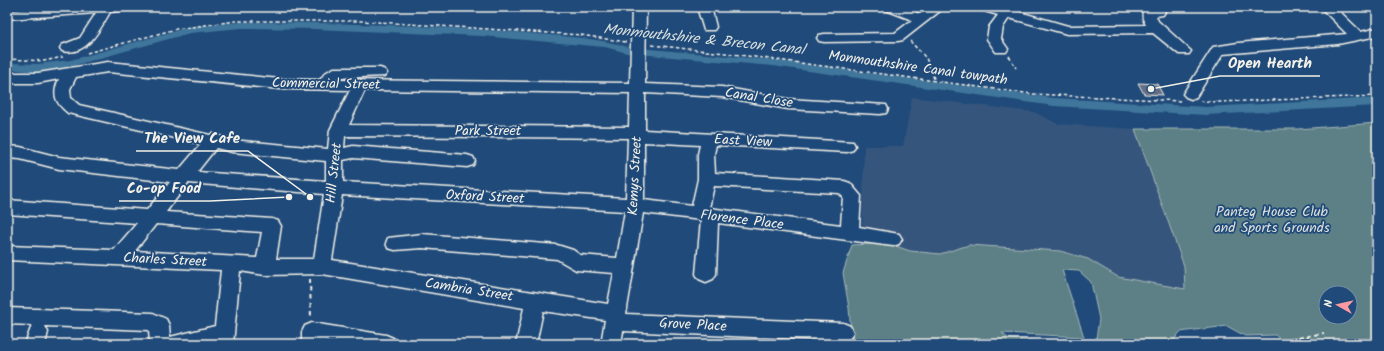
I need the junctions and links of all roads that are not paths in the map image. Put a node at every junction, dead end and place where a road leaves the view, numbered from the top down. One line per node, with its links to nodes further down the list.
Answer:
1 (122, 7): 8 (street)
2 (640, 7): 26 (street, Kemys Street)
3 (704, 7): 13 (street)
4 (891, 7): 12 (street)
5 (938, 7): 12 (street)
6 (986, 7): 9 (street)
7 (1327, 7): 16 (street)
8 (106, 8): 11 (street); 20 (street)
9 (1006, 12): 14 (street); 18 (street)
10 (1158, 12): 14 (street)
11 (7, 15)
12 (922, 19): 17 (street)
13 (709, 28)
14 (1157, 29): 19 (street)
15 (1377, 32): 16 (street)
16 (1358, 37): 27 (street)
17 (824, 38)
18 (993, 42)
19 (1184, 51)
20 (66, 52)
21 (70, 73): 23 (street, Commercial Street); 25 (street, Commercial Street); 31 (street)
22 (380, 73): 25 (street)
23 (10, 82)
24 (360, 85): 25 (street, Commercial Street); 26 (street, Commercial Street); 29 (street, Hill Street)
25 (324, 86)
26 (637, 88): 28 (street, Canal Close); 30 (street, Kemys Street)
27 (1190, 99)
28 (880, 109)
29 (338, 130): 30 (street, Park Street); 37 (street, Hill Street)
30 (638, 135): 33 (street, East View); 42 (street, Kemys Street)
31 (213, 140): 37 (street); 39 (street)
32 (392, 140): 36 (street)
33 (709, 140): 34 (street, East View); 40 (street)
34 (847, 146)
35 (7, 152): 39 (street, Oxford Street)
36 (383, 154): 37 (street); 38 (street)
37 (335, 156): 41 (street, Hill Street)
38 (466, 161)
39 (184, 176): 41 (street, Oxford Street); 45 (street)
40 (706, 179): 44 (street); 46 (street)
41 (334, 188): 42 (street, Oxford Street); 53 (street, Hill Street)
42 (635, 205): 44 (street, Florence Place); 54 (street, Kemys Street)
43 (7, 207): 45 (street)
44 (705, 215): 46 (street, Florence Place); 55 (street)
45 (152, 217): 50 (street); 52 (street)
46 (849, 234): 47 (street, Florence Place)
47 (893, 239)
48 (395, 242): 54 (street)
49 (7, 253): 50 (street, Charles Street)
50 (120, 258): 51 (street, Charles Street)
51 (231, 264): 52 (street, Charles Street); 60 (street)
52 (265, 266): 53 (street, Charles Street)
53 (318, 266): 56 (street, Cambria Street)
54 (625, 266): 58 (street, Kemys Street)
55 (706, 274)
56 (536, 300): 58 (street, Cambria Street); 65 (street)
57 (7, 316): 62 (street)
58 (616, 317): 59 (street, Grove Place); 66 (street, Kemys Street)
59 (843, 332)
60 (224, 338): 63 (street)
61 (312, 338): 64 (street)
62 (160, 344)
63 (176, 344)
64 (386, 344)
65 (526, 344)
66 (611, 344)

